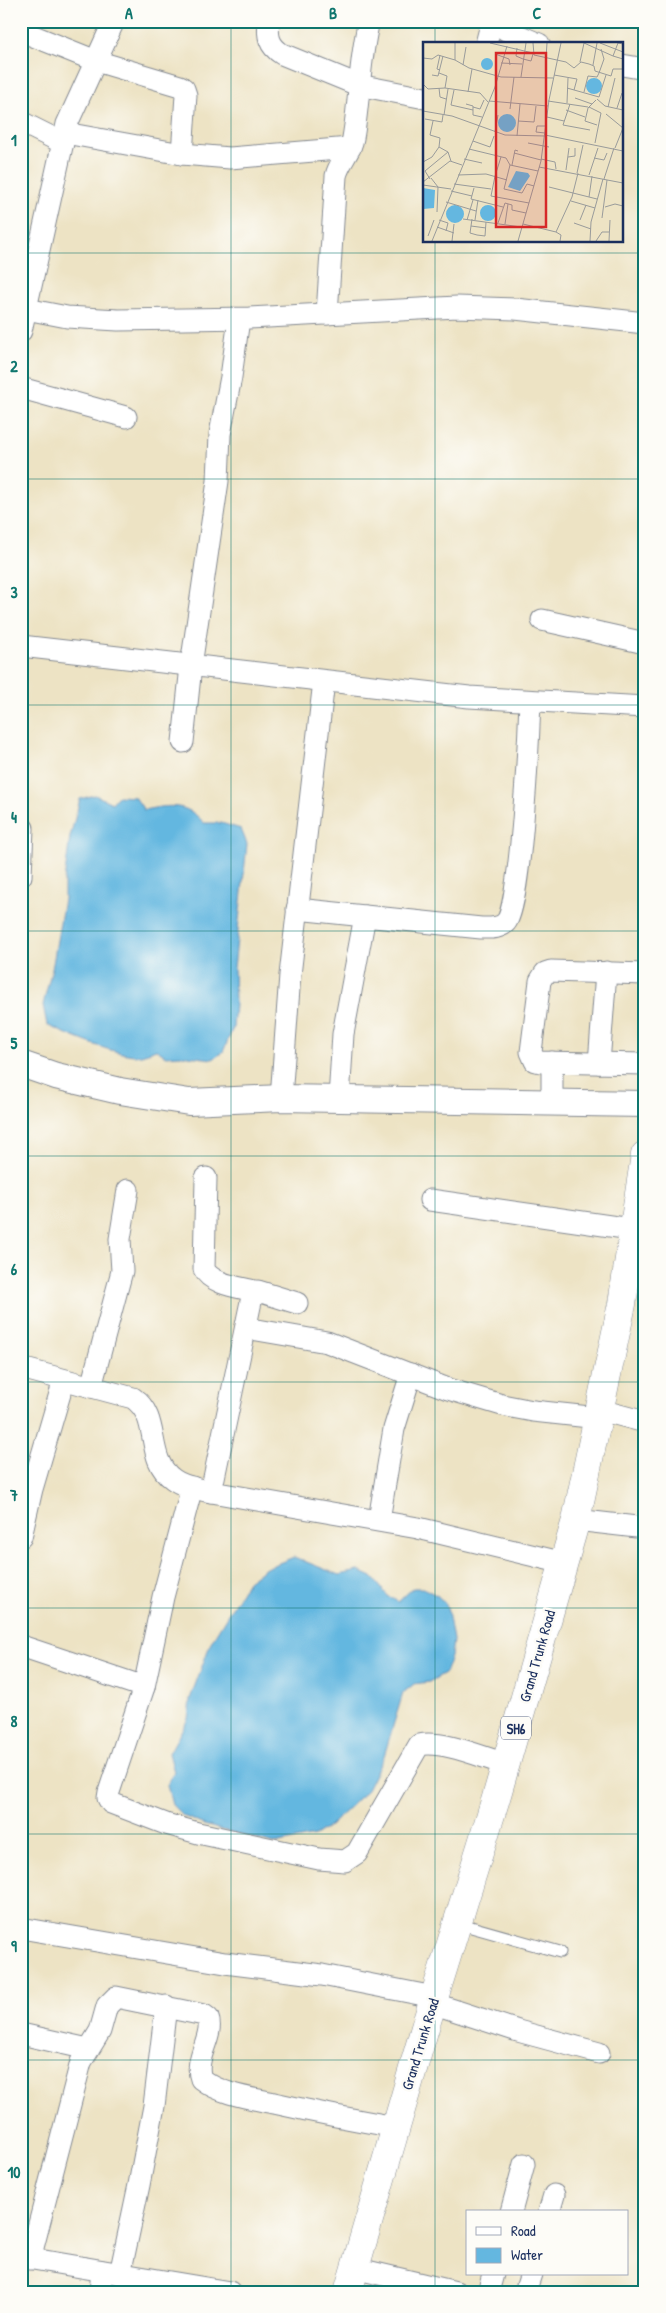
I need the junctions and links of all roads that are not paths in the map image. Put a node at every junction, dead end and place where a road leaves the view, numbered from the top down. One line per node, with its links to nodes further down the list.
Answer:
1 (114, 21): 9 (street)
2 (269, 21): 12 (street)
3 (369, 21): 12 (street)
4 (492, 21): 7 (street)
5 (498, 21): 8 (street)
6 (21, 31): 9 (street)
7 (487, 42)
8 (534, 42)
9 (96, 61): 15 (street); 17 (street)
10 (624, 66): 11 (street)
11 (645, 69)
12 (358, 85): 13 (street); 16 (street)
13 (423, 98)
14 (21, 122): 15 (street)
15 (64, 138): 17 (street); 18 (street)
16 (350, 148): 17 (street); 19 (street)
17 (182, 154)
18 (24, 309): 20 (street); 22 (street)
19 (327, 314): 20 (street); 21 (street)
20 (239, 319): 28 (street)
21 (645, 323)
22 (21, 331)
23 (21, 388): 24 (street)
24 (126, 418)
25 (542, 620): 26 (street)
26 (645, 643)
27 (21, 646): 28 (street)
28 (191, 666): 29 (street); 32 (street)
29 (324, 681): 30 (street); 35 (street)
30 (530, 701): 31 (street); 36 (street)
31 (645, 707)
32 (183, 742)
33 (23, 828): 34 (street)
34 (21, 876)
35 (297, 909): 36 (street); 43 (street)
36 (365, 916): 44 (street)
37 (606, 972): 38 (street); 39 (street); 40 (street)
38 (645, 974)
39 (552, 1062): 40 (street); 45 (street)
40 (599, 1063): 42 (street)
41 (21, 1064): 43 (street)
42 (645, 1064)
43 (281, 1098): 44 (street)
44 (339, 1099): 45 (street)
45 (552, 1102): 46 (street)
46 (645, 1104)
47 (645, 1155): 51 (main road, Grand Trunk Road / SH6)
48 (206, 1178): 52 (street)
49 (128, 1190): 58 (street)
50 (430, 1200): 51 (street)
51 (639, 1230): 59 (main road, Grand Trunk Road / SH6)
52 (254, 1291): 53 (street); 54 (street)
53 (297, 1303)
54 (246, 1328): 56 (street); 61 (street)
55 (21, 1368): 57 (street)
56 (411, 1374): 59 (street); 62 (street)
57 (64, 1380): 58 (street); 65 (street)
58 (91, 1387): 61 (street)
59 (599, 1414): 60 (street); 63 (main road, Grand Trunk Road / SH6)
60 (645, 1422)
61 (201, 1490): 62 (street); 68 (street)
62 (379, 1520): 66 (street)
63 (576, 1520): 64 (street); 66 (main road, Grand Trunk Road / SH6)
64 (645, 1528)
65 (21, 1537)
66 (564, 1563): 69 (main road, Grand Trunk Road / SH6)
67 (21, 1646): 68 (street)
68 (144, 1687): 69 (street)
69 (506, 1764): 70 (main road, Grand Trunk Road / SH6)
70 (457, 1923): 72 (lane); 73 (main road, Grand Trunk Road / SH6)
71 (21, 1928): 73 (street)
72 (560, 1952)
73 (433, 2000): 77 (street); 78 (main road, Grand Trunk Road / SH6)
74 (166, 2006): 76 (street); 78 (street); 84 (street)
75 (21, 2034): 76 (street)
76 (88, 2049): 81 (street)
77 (599, 2053)
78 (396, 2127): 85 (main road, Grand Trunk Road / SH6)
79 (524, 2164): 80 (street)
80 (511, 2210)
81 (26, 2258): 84 (street)
82 (492, 2276): 88 (street)
83 (529, 2276): 89 (street)
84 (107, 2279): 86 (street)
85 (351, 2280): 87 (street)
86 (230, 2292)
87 (456, 2292)
88 (488, 2292)
89 (525, 2292)

